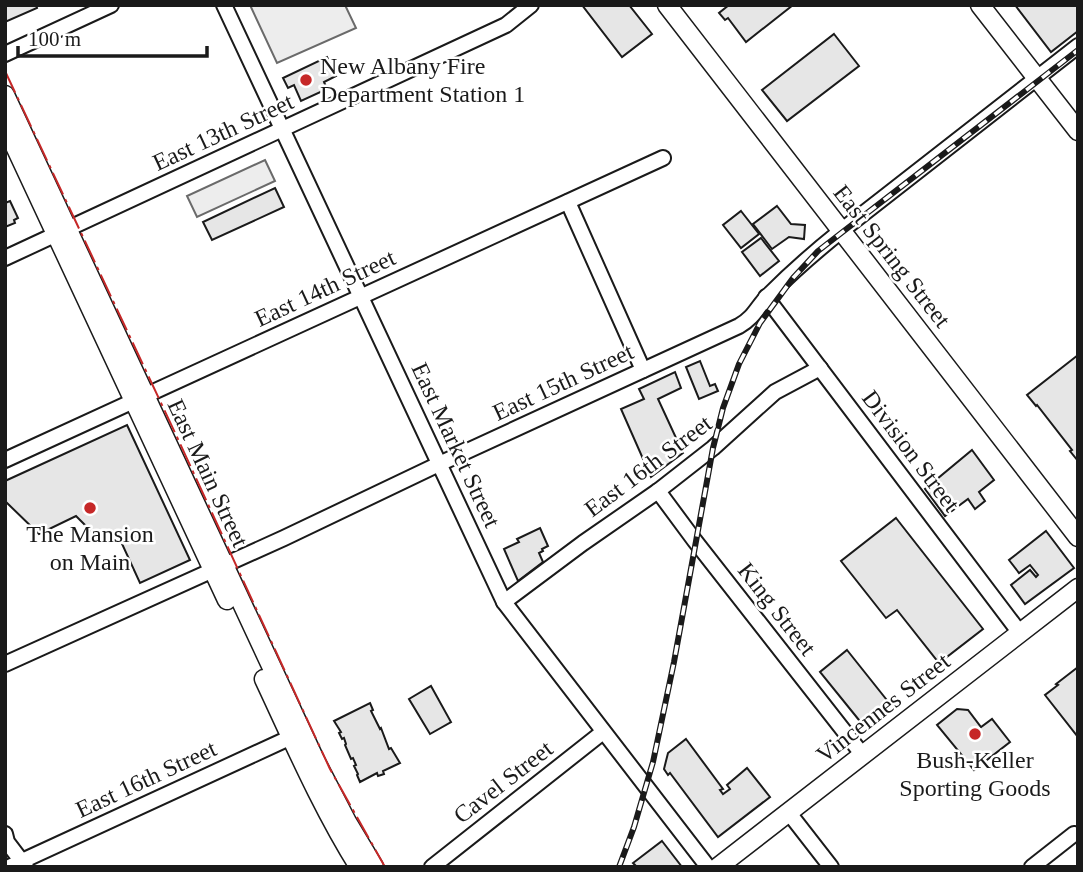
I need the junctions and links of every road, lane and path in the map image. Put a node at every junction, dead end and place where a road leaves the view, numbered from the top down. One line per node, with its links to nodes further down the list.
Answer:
1 (111, 5): 7 (street)
2 (224, 5): 11 (street, East Market Street)
3 (531, 5): 11 (street, East 13th Street)
4 (667, 5): 15 (main road, East Spring Street)
5 (980, 5): 8 (main road)
6 (1078, 47): 8 (street, East 15th Street)
7 (5, 54)
8 (1037, 78): 12 (main road); 15 (street, East 15th Street)
9 (5, 95): 16 (main road, East Main Street)
10 (5, 125): 16 (main road, East Main Street)
11 (282, 129): 16 (street, East 13th Street); 18 (street, East Market Street)
12 (1078, 131)
13 (663, 158): 14 (street, East 14th Street)
14 (568, 202): 18 (street, East 14th Street); 21 (street)
15 (841, 230): 19 (street, East 15th Street); 26 (main road, East Spring Street)
16 (62, 232): 17 (street, East 13th Street); 22 (main road, East Main Street)
17 (5, 258)
18 (361, 297): 22 (street, East 14th Street); 24 (street, East Market Street)
19 (766, 297): 20 (street, Division Street); 21 (street, East 15th Street)
20 (820, 368): 25 (street, East 16th Street); 30 (street, Division Street)
21 (643, 370): 24 (street, East 15th Street)
22 (140, 398): 23 (street, East 14th Street); 27 (main road, East Main Street)
23 (5, 460)
24 (439, 464): 27 (street, East 15th Street); 29 (street, East Market Street)
25 (658, 491): 29 (street, East 16th Street); 34 (street, King Street)
26 (1078, 537)
27 (219, 568): 31 (street, East 15th Street); 33 (main road, East Main Street)
28 (1078, 588): 30 (main road, Vincennes Street)
29 (503, 603): 32 (street, East Market Street)
30 (1020, 633): 34 (main road, Vincennes Street)
31 (5, 664)
32 (603, 732): 41 (street, Cavel Street); 42 (street, East Market Street)
33 (297, 734): 38 (street, East 16th Street); 39 (main road, East Main Street); 40 (main road, East Main Street)
34 (862, 754): 35 (main road, Vincennes Street)
35 (789, 813): 43 (main road, Vincennes Street); 44 (street)
36 (5, 834): 38 (street)
37 (1074, 834): 45 (street)
38 (19, 865)
39 (359, 867)
40 (374, 867)
41 (432, 867)
42 (708, 867)
43 (718, 867)
44 (831, 867)
45 (1032, 867)

